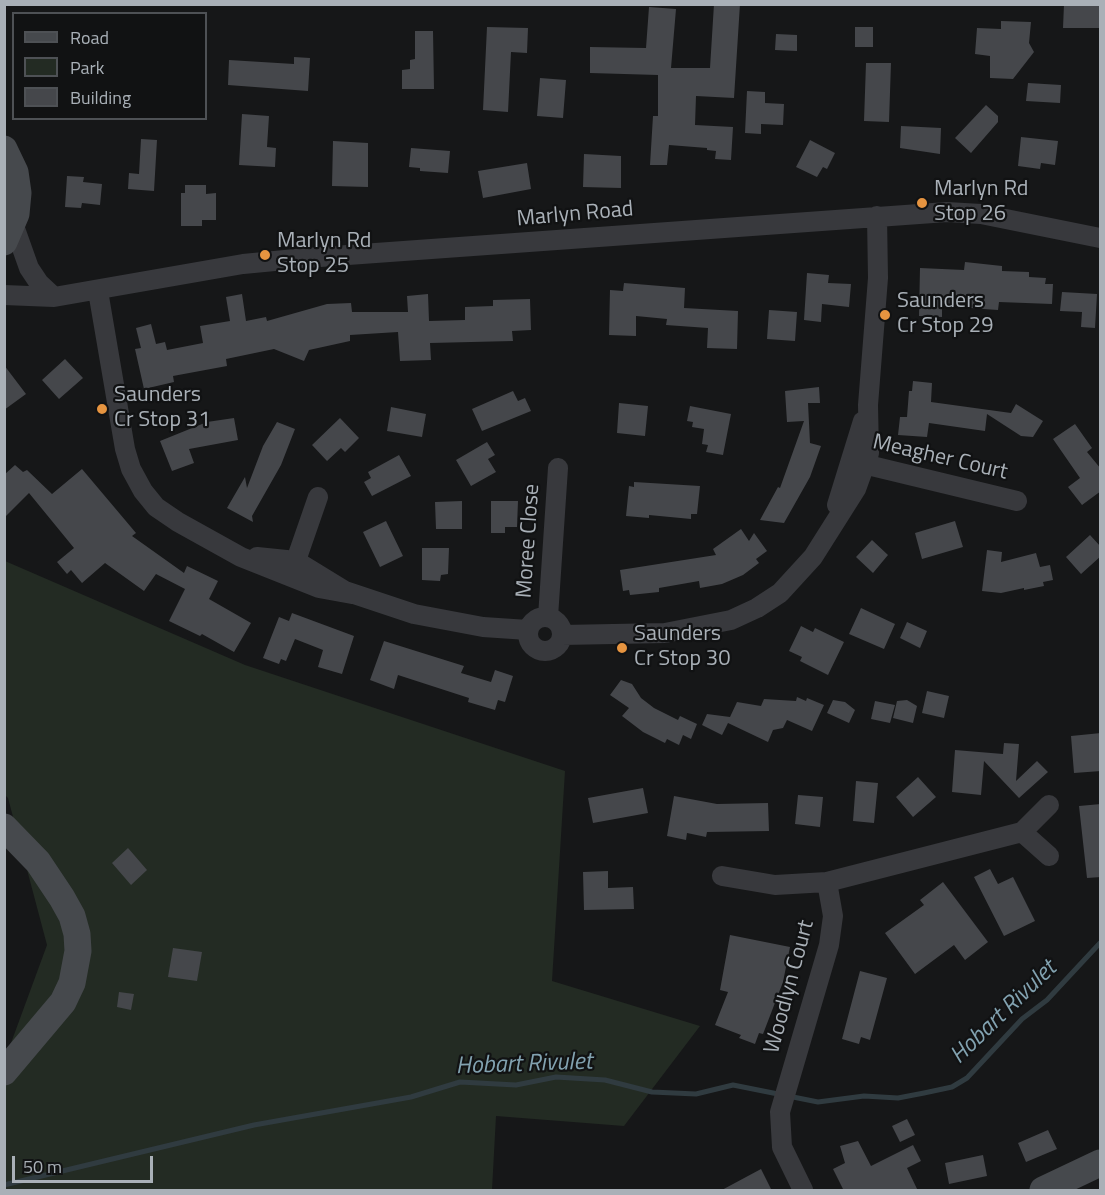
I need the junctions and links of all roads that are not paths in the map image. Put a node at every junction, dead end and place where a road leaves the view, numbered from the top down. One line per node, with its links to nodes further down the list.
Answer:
1 (4, 149): 3 (street)
2 (877, 216): 4 (street, Marlyn Road); 5 (street, Marlyn Road); 8 (street)
3 (9, 232): 7 (street)
4 (1101, 238)
5 (98, 291): 7 (street, Marlyn Road); 12 (street)
6 (4, 295): 7 (street, Marlyn Road)
7 (54, 297)
8 (859, 463): 11 (street, Meagher Court); 15 (street)
9 (558, 468): 13 (street, Moree Close)
10 (318, 497): 12 (street)
11 (1017, 501)
12 (293, 569): 14 (street)
13 (548, 617): 14 (street); 15 (street)
14 (528, 630): 15 (street)
15 (562, 635)
16 (1049, 805): 18 (street)
17 (4, 827): 22 (street)
18 (1022, 832): 19 (street); 21 (street)
19 (1049, 856)
20 (722, 876): 21 (street)
21 (827, 882): 24 (street, Woodlyn Court)
22 (4, 1072)
23 (1101, 1163): 25 (street)
24 (803, 1191)
25 (1043, 1191)

